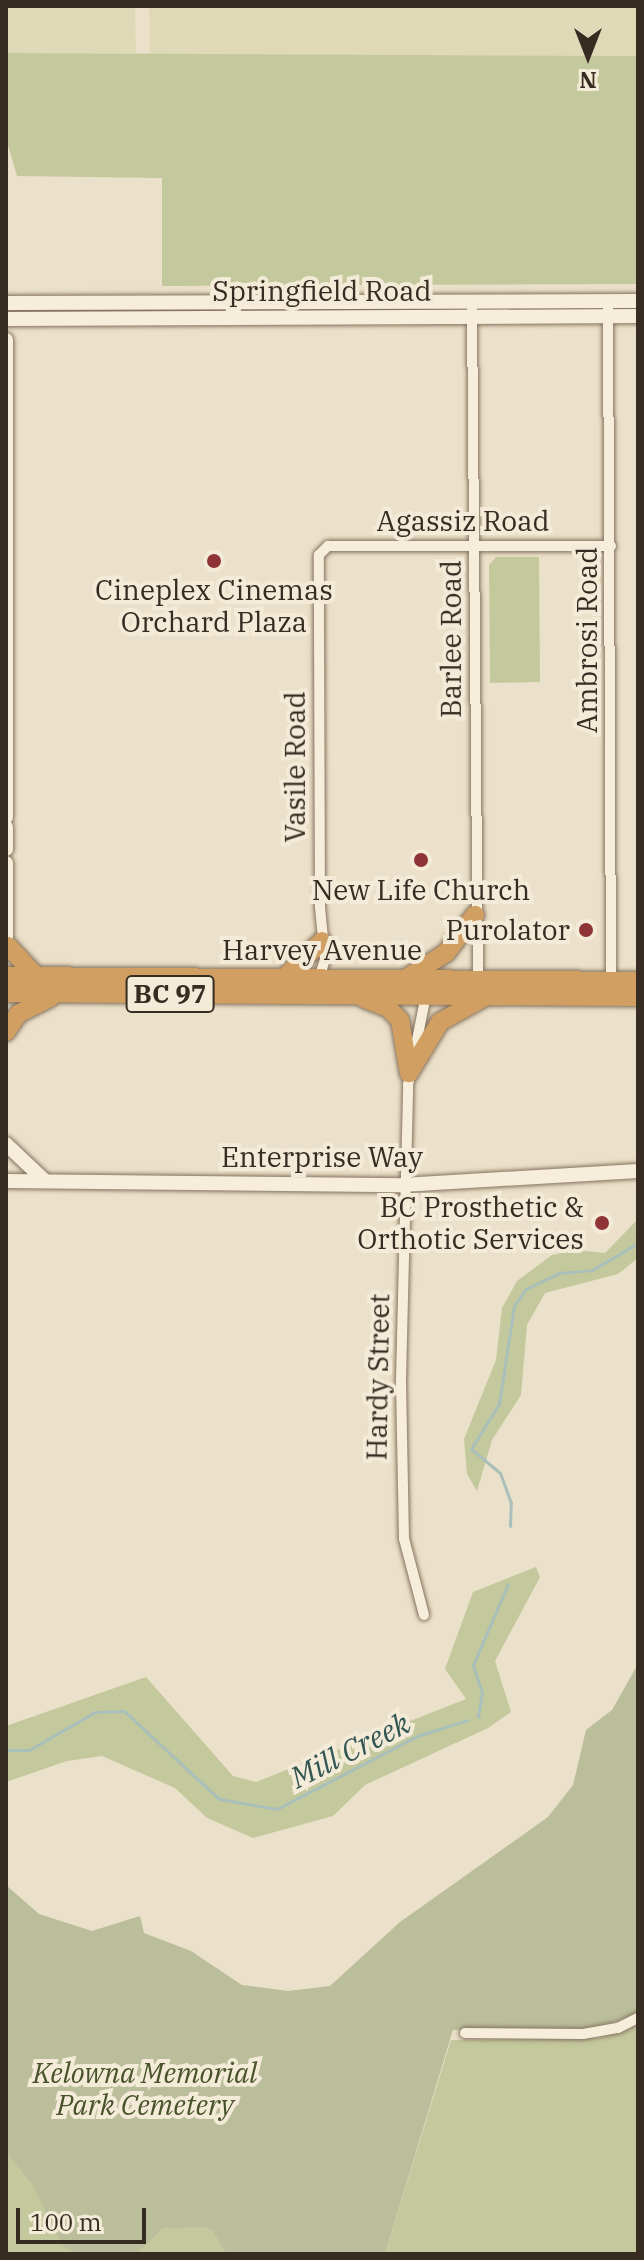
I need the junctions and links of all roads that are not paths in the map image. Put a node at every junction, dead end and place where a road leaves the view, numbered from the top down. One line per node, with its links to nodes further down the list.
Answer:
1 (473, 300): 2 (main road, Springfield Road); 4 (main road, Springfield Road); 5 (street, Barlee Road)
2 (608, 300): 3 (main road, Springfield Road); 6 (street, Ambrosi Road)
3 (638, 301)
4 (6, 303)
5 (472, 316): 6 (main road, Springfield Road); 8 (main road, Springfield Road); 10 (street, Barlee Road)
6 (608, 316): 7 (main road, Springfield Road); 11 (street, Ambrosi Road)
7 (638, 316)
8 (6, 319)
9 (6, 340): 13 (main road)
10 (475, 545): 11 (street, Agassiz Road); 12 (street, Agassiz Road); 17 (street, Barlee Road)
11 (611, 546): 25 (street, Ambrosi Road)
12 (319, 555): 18 (street, Vasile Road)
13 (6, 817)
14 (6, 827): 15 (main road)
15 (6, 849)
16 (6, 863): 19 (main road)
17 (475, 915): 23 (highway); 24 (street, Barlee Road)
18 (322, 941): 22 (street, Vasile Road); 27 (highway)
19 (7, 949): 21 (highway)
20 (6, 976): 21 (highway, Harvey Avenue / BC 97)
21 (37, 977): 27 (highway, Harvey Avenue / BC 97)
22 (319, 978): 23 (highway, Harvey Avenue); 27 (highway)
23 (407, 978): 24 (highway, Harvey Avenue)
24 (469, 978): 25 (highway, Harvey Avenue); 31 (highway)
25 (611, 980): 26 (highway, Harvey Avenue); 33 (highway)
26 (638, 981)
27 (282, 986): 29 (highway, Harvey Avenue / BC 97); 30 (highway, Harvey Avenue / BC 97)
28 (6, 993): 29 (highway, Harvey Avenue / BC 97)
29 (61, 993): 35 (highway)
30 (355, 995): 31 (highway, Harvey Avenue / BC 97); 36 (highway)
31 (426, 995): 32 (highway, Harvey Avenue / BC 97); 36 (street, Hardy Street)
32 (488, 996): 33 (highway, Harvey Avenue / BC 97); 36 (highway)
33 (580, 997): 34 (highway, Harvey Avenue / BC 97)
34 (638, 997)
35 (6, 1032)
36 (409, 1073): 41 (street, Hardy Street)
37 (6, 1144): 40 (main road)
38 (638, 1171): 41 (main road, Enterprise Way)
39 (6, 1181): 40 (main road, Enterprise Way)
40 (45, 1181): 41 (main road, Enterprise Way)
41 (402, 1185): 42 (street, Hardy Street)
42 (424, 1615)
43 (638, 2018): 44 (street)
44 (465, 2033)

